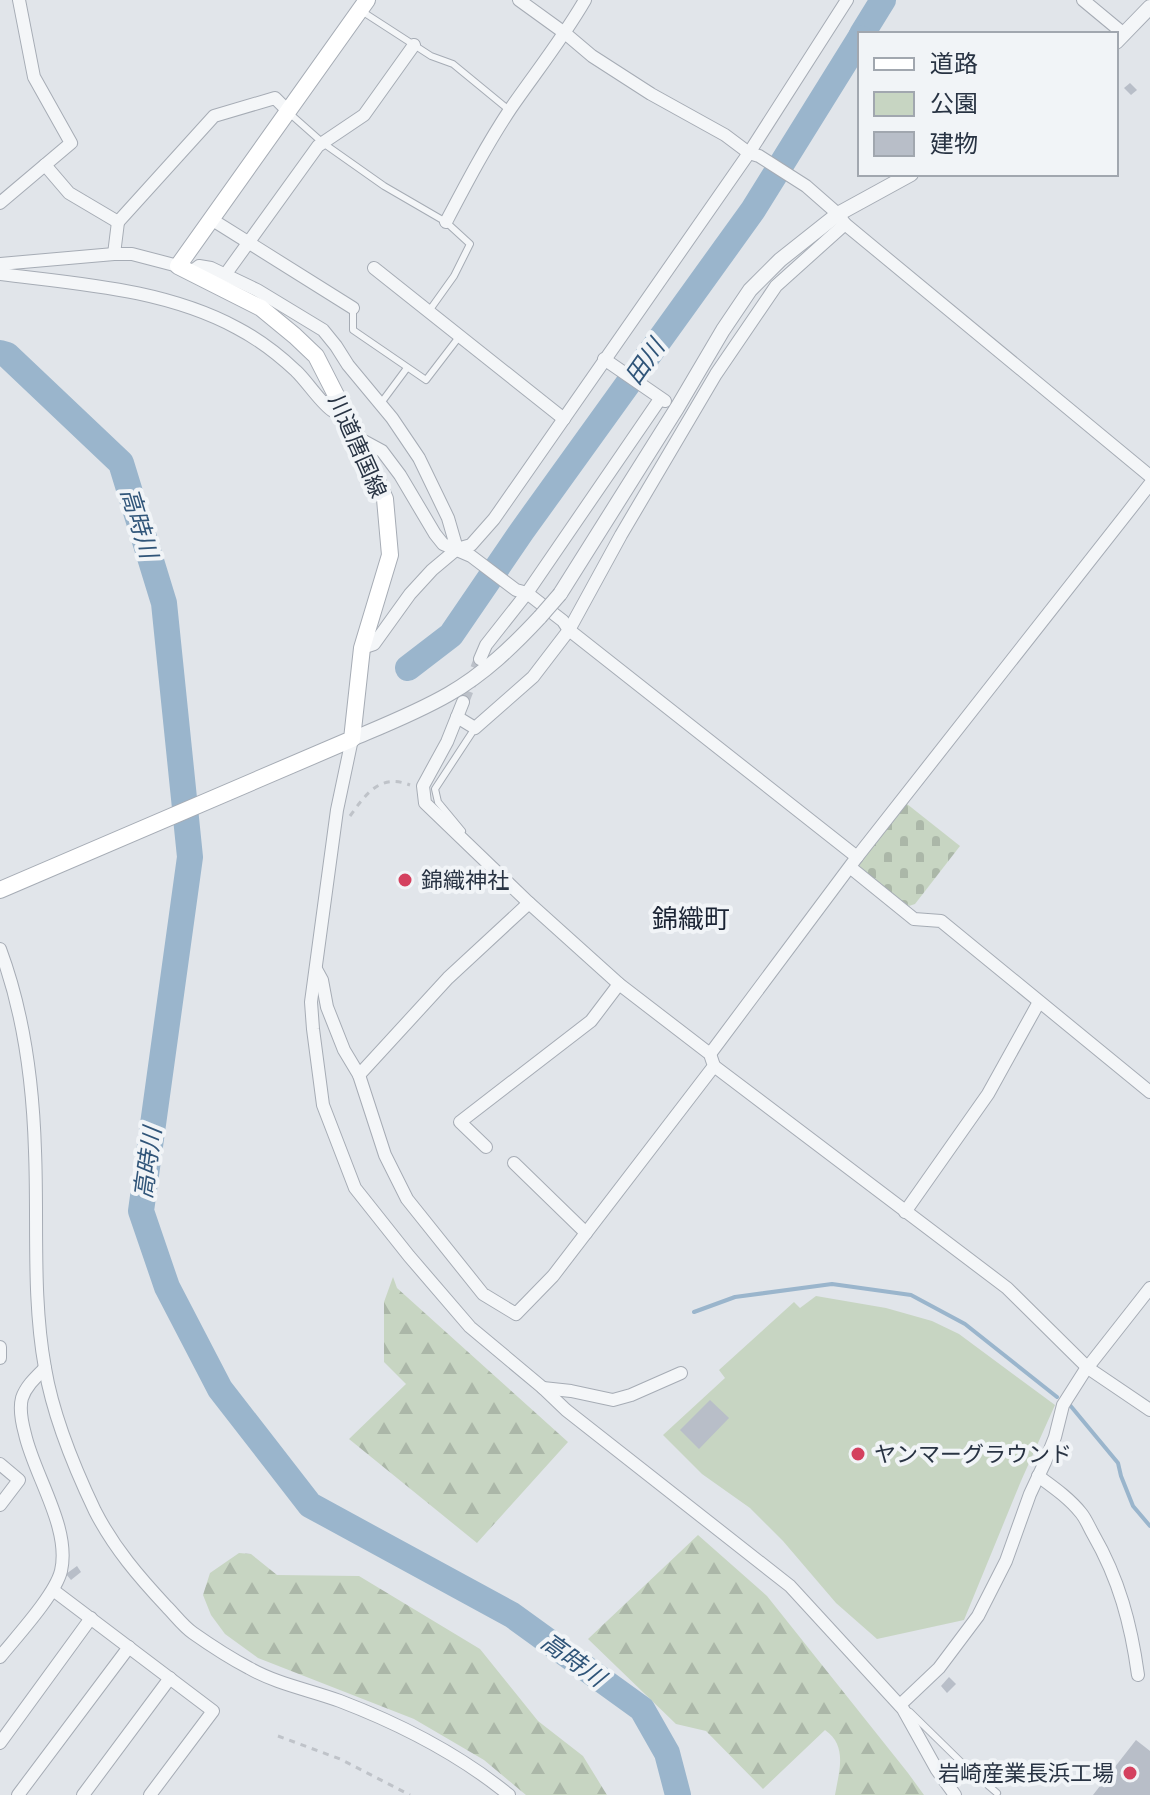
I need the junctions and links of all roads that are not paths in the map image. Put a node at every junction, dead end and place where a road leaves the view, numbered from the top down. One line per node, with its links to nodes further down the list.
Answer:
1 (19, 0): 16 (street)
2 (519, 0): 9 (street)
3 (585, 0): 9 (street)
4 (847, 0): 15 (street)
5 (1083, 0): 8 (street)
6 (364, 5): 11 (lane); 13 (main road)
7 (1150, 7): 10 (street)
8 (1114, 32)
9 (566, 34): 12 (street); 15 (street)
10 (1120, 38)
11 (414, 45): 12 (lane); 14 (street)
12 (510, 110): 22 (street)
13 (288, 111): 14 (lane); 19 (main road); 21 (street)
14 (323, 143): 22 (lane); 23 (street)
15 (754, 154): 20 (street); 33 (street)
16 (45, 165): 18 (street); 21 (street)
17 (907, 176): 20 (street)
18 (0, 203)
19 (211, 219): 23 (street); 27 (main road)
20 (841, 219): 37 (street); 39 (street); 42 (street)
21 (118, 222): 24 (street)
22 (446, 222): 31 (lane)
23 (250, 243): 29 (street); 30 (street)
24 (114, 254): 25 (street); 27 (street)
25 (0, 264)
26 (374, 268): 31 (street)
27 (185, 269): 29 (street); 38 (main road, 川道唐国線)
28 (0, 274): 38 (street)
29 (225, 275): 36 (street)
30 (353, 308): 34 (lane)
31 (429, 311): 32 (street)
32 (460, 336): 34 (lane); 40 (street)
33 (608, 362): 35 (street); 40 (street)
34 (407, 368): 36 (lane)
35 (659, 398): 37 (street); 45 (street)
36 (381, 404): 44 (street)
37 (677, 408): 39 (street); 52 (street, bridge)
38 (345, 414): 41 (main road, 川道唐国線)
39 (693, 415): 46 (street)
40 (564, 419): 44 (street)
41 (358, 438): 44 (street); 47 (main road, 川道唐国線)
42 (1150, 476)
43 (1150, 484): 54 (street)
44 (457, 549): 45 (street); 47 (street)
45 (521, 592): 46 (street); 48 (street)
46 (569, 630): 51 (street); 54 (street)
47 (362, 648): 52 (main road, 川道唐国線)
48 (480, 659)
49 (463, 702): 50 (street)
50 (457, 717): 51 (street); 53 (street)
51 (475, 728): 53 (lane)
52 (352, 739): 55 (main road); 58 (street)
53 (468, 844): 56 (street)
54 (854, 862): 60 (street); 61 (street)
55 (1, 889)
56 (529, 903): 59 (street); 62 (street)
57 (0, 949): 71 (street)
58 (316, 967): 62 (street); 74 (street)
59 (619, 984): 61 (street); 64 (street)
60 (1039, 1002): 63 (street); 66 (street)
61 (712, 1060): 66 (street); 67 (street)
62 (359, 1075): 67 (street)
63 (1150, 1092)
64 (486, 1147)
65 (514, 1163): 67 (street)
66 (905, 1212): 72 (street)
67 (586, 1233)
68 (1150, 1288): 72 (street)
69 (0, 1347): 70 (street)
70 (0, 1358)
71 (45, 1368): 79 (street); 93 (street)
72 (1088, 1368): 75 (street); 77 (street)
73 (681, 1373): 74 (street)
74 (543, 1388): 87 (street)
75 (1150, 1410)
76 (0, 1464): 78 (street)
77 (1038, 1476): 85 (street); 87 (street)
78 (0, 1505)
79 (53, 1590): 80 (street); 82 (street)
80 (91, 1618): 83 (street); 88 (street)
81 (0, 1631): 82 (street)
82 (13, 1641): 84 (street)
83 (129, 1647): 86 (street); 90 (street)
84 (0, 1657)
85 (1138, 1675)
86 (170, 1678): 91 (street); 92 (street)
87 (902, 1707): 89 (lane); 94 (street)
88 (0, 1743)
89 (997, 1793)
90 (18, 1795)
91 (83, 1795)
92 (150, 1795)
93 (509, 1795)
94 (955, 1795)

